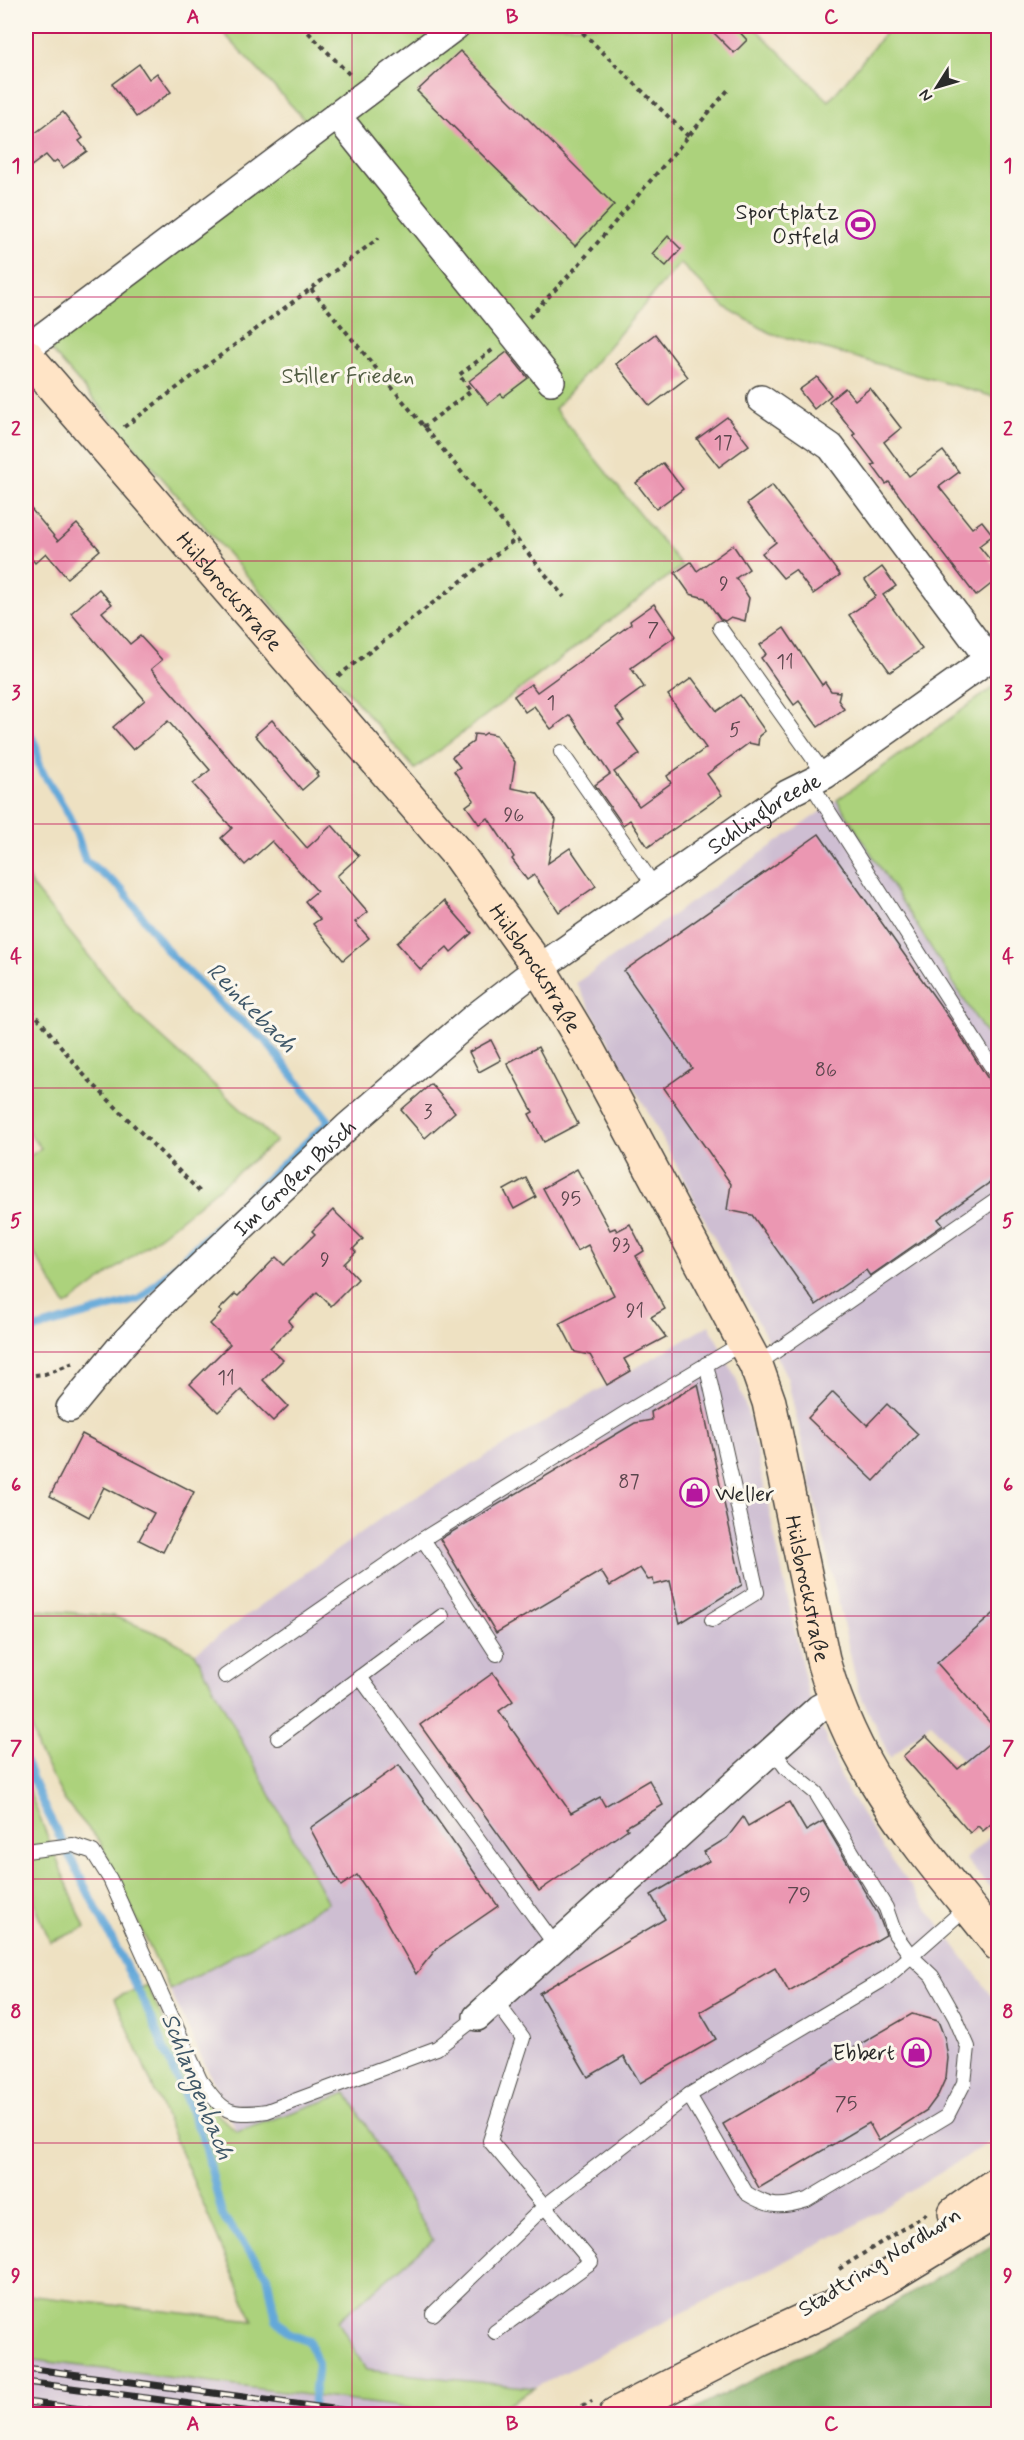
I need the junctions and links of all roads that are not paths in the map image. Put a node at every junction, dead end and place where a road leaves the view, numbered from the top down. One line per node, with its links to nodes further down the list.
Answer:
1 (456, 26): 2 (street)
2 (337, 116): 3 (street); 5 (street)
3 (26, 349)
4 (26, 355): 12 (street, Hülsbrockstraße)
5 (551, 381)
6 (761, 399): 8 (street, Schlingbreede)
7 (720, 628): 10 (lane)
8 (994, 656): 10 (street, Schlingbreede)
9 (561, 752): 11 (lane)
10 (817, 778): 11 (street, Schlingbreede); 13 (lane)
11 (655, 887): 12 (street, Schlingbreede)
12 (539, 968): 15 (street, Hülsbrockstraße); 17 (street, Im Großen Busch)
13 (999, 1077)
14 (999, 1198): 15 (lane)
15 (750, 1353): 16 (lane); 24 (street, Hülsbrockstraße)
16 (706, 1364): 18 (lane); 20 (lane)
17 (70, 1408)
18 (423, 1539): 21 (lane); 22 (lane)
19 (442, 1616): 23 (lane)
20 (712, 1620)
21 (497, 1654)
22 (225, 1676)
23 (360, 1677): 25 (lane); 30 (lane)
24 (834, 1700): 26 (street); 28 (street, Hülsbrockstraße)
25 (278, 1738)
26 (773, 1750): 30 (street); 31 (lane)
27 (26, 1851): 32 (lane)
28 (968, 1906): 29 (street, Hülsbrockstraße); 31 (lane)
29 (999, 1944)
30 (556, 1946): 32 (street)
31 (911, 1956): 33 (lane); 33 (lane)
32 (486, 2009): 35 (lane)
33 (689, 2095): 35 (lane)
34 (999, 2183): 39 (street, Stadtring Nordhorn)
35 (545, 2206): 37 (lane); 38 (lane)
36 (999, 2210): 39 (street, Stadtring Nordhorn)
37 (433, 2314)
38 (495, 2332)
39 (760, 2340): 40 (street, Stadtring Nordhorn)
40 (607, 2406)

